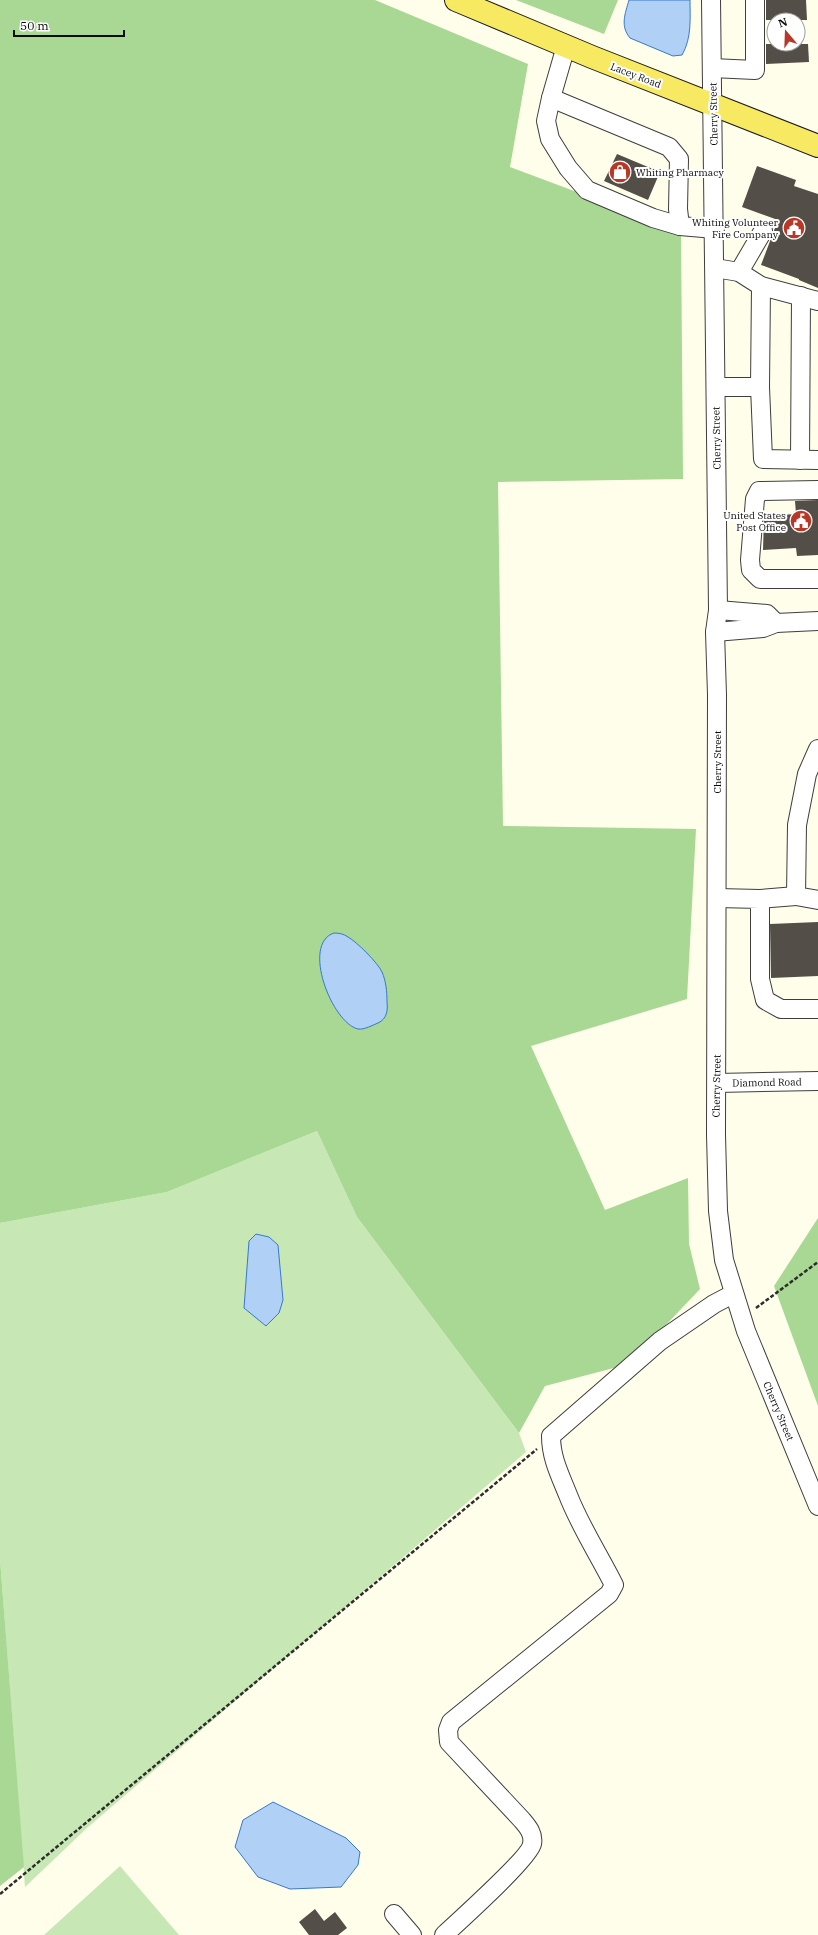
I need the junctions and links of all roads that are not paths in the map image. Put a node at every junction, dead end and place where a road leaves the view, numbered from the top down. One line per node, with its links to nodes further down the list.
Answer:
1 (456, 0): 4 (main road, Lacey Road)
2 (711, 0): 5 (street, Cherry Street)
3 (755, 0): 5 (street)
4 (566, 46): 6 (street); 7 (main road, Lacey Road)
5 (712, 68): 7 (street, Cherry Street)
6 (551, 98): 9 (street); 9 (street)
7 (712, 104): 8 (main road, Lacey Road); 10 (street, Cherry Street)
8 (818, 146)
9 (680, 226): 10 (street)
10 (715, 229): 12 (street, Cherry Street)
11 (763, 231): 13 (street)
12 (714, 268): 13 (street); 17 (street, Cherry Street)
13 (739, 272): 14 (street)
14 (761, 286): 15 (street); 18 (street)
15 (801, 296): 16 (street); 19 (street)
16 (818, 301)
17 (716, 387): 18 (street); 23 (street, Cherry Street)
18 (760, 387): 19 (street)
19 (800, 460): 20 (street)
20 (818, 460)
21 (818, 490): 22 (street)
22 (818, 579)
23 (718, 610): 25 (street); 26 (street, Cherry Street)
24 (818, 621): 25 (street)
25 (776, 623): 26 (street)
26 (715, 632): 29 (street, Cherry Street)
27 (818, 749): 28 (street)
28 (796, 896): 30 (street); 31 (street)
29 (718, 898): 30 (street); 34 (street, Cherry Street)
30 (760, 899): 32 (street)
31 (818, 900)
32 (818, 1009)
33 (818, 1081): 34 (street, Diamond Road)
34 (717, 1083): 35 (street, Cherry Street)
35 (733, 1294): 36 (street, Cherry Street); 39 (street)
36 (818, 1506)
37 (394, 1914): 38 (street)
38 (412, 1935)
39 (444, 1935)

